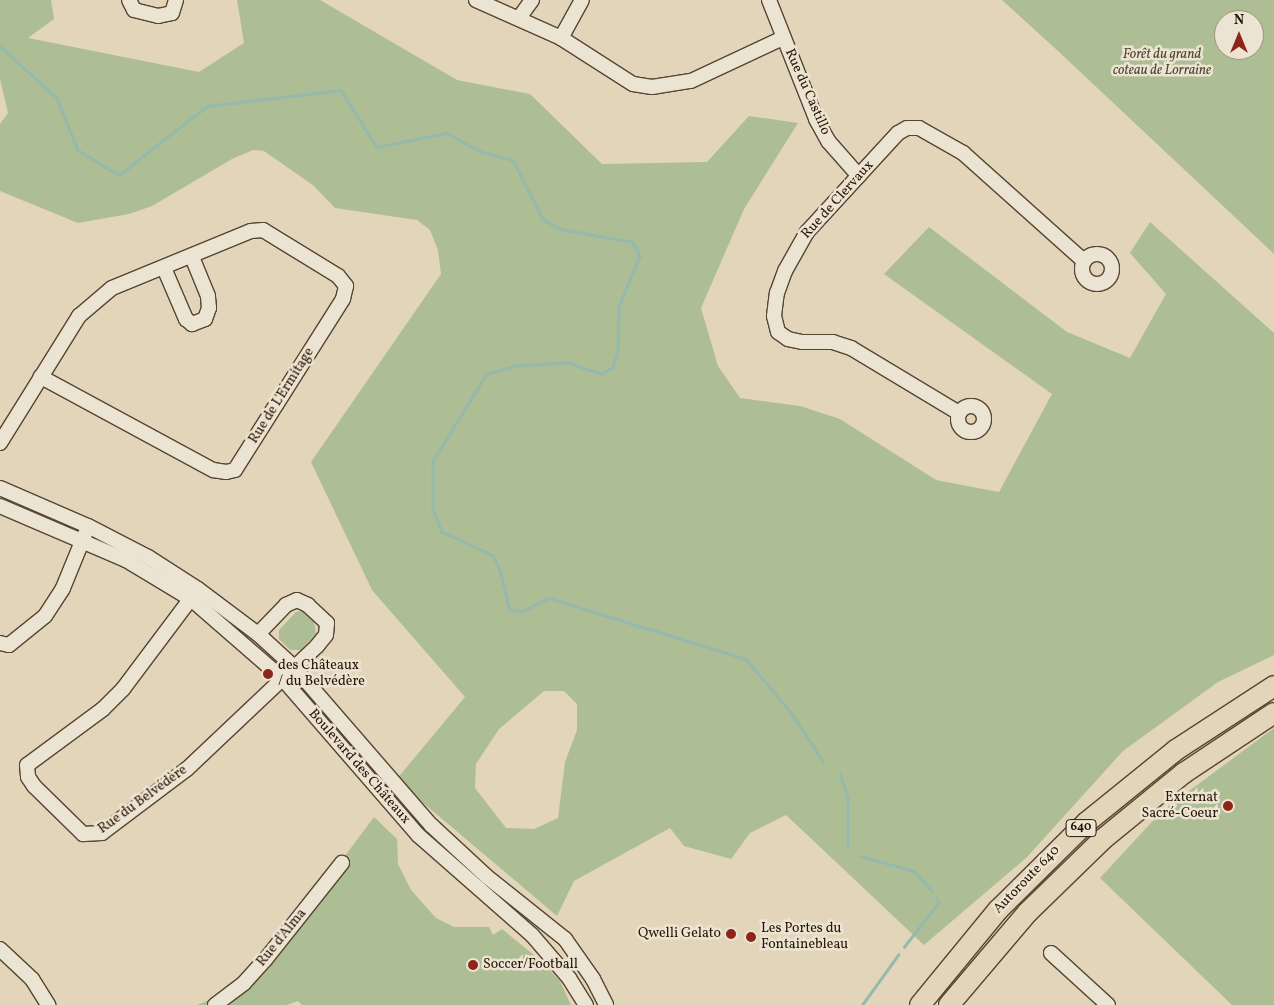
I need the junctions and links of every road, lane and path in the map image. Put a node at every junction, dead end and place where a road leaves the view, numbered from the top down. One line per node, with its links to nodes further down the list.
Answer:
1 (129, 0): 2 (street)
2 (176, 0)
3 (476, 0): 7 (street)
4 (532, 0): 7 (street)
5 (582, 0): 8 (street)
6 (769, 0): 9 (street, Rue du Castillo)
7 (520, 18): 8 (street)
8 (562, 38): 9 (street)
9 (783, 38): 10 (street, Rue du Castillo)
10 (859, 176): 12 (street, Rue de Clervaux); 15 (street, Rue de Clervaux)
11 (192, 257): 13 (street, Rue de L'Ermitage); 13 (street); 14 (street, Rue de L'Ermitage)
12 (1084, 261)
13 (164, 268): 14 (street, Rue de L'Ermitage)
14 (41, 377): 16 (street, Rue de L'Ermitage)
15 (959, 413)
16 (0, 442)
17 (0, 488): 19 (street, Boulevard des Châteaux)
18 (0, 506): 20 (street, Boulevard des Châteaux)
19 (88, 526): 20 (street); 21 (street, Boulevard des Châteaux)
20 (82, 541): 21 (street, Boulevard des Châteaux); 23 (street)
21 (195, 594): 22 (street, Boulevard des Châteaux); 25 (street, Boulevard des Châteaux); 25 (street, Rue du Belvédère)
22 (258, 634): 24 (street, Boulevard des Châteaux); 24 (street)
23 (0, 643)
24 (294, 667): 25 (street, Rue du Belvédère); 34 (street, Boulevard des Châteaux)
25 (282, 678): 33 (street, Boulevard des Châteaux)
26 (1274, 686): 35 (highway, Autoroute 640 / 640)
27 (1274, 713): 36 (highway, Autoroute 640 / 640)
28 (342, 863): 32 (street, Rue d'Alma)
29 (0, 948): 31 (street)
30 (1051, 953): 37 (street)
31 (48, 1005)
32 (215, 1005)
33 (586, 1005)
34 (606, 1005)
35 (920, 1005)
36 (949, 1005)
37 (1108, 1005)

